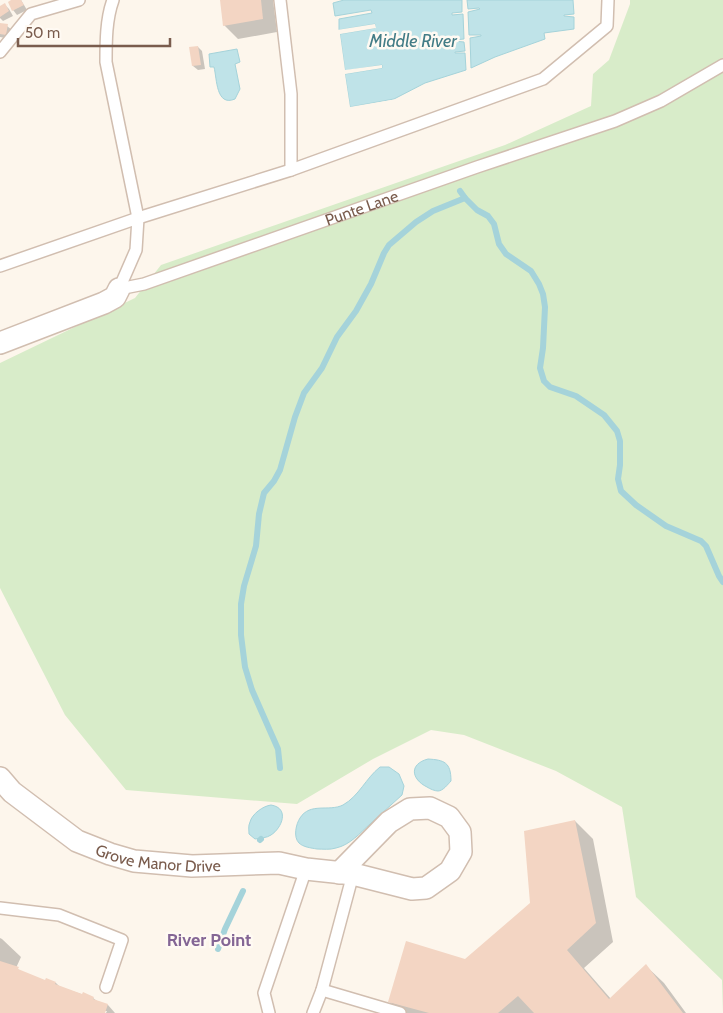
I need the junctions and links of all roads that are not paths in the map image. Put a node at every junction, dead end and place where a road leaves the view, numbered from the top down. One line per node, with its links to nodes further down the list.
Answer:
1 (79, 0): 5 (lane)
2 (113, 0): 8 (lane)
3 (280, 0): 7 (lane)
4 (608, 0): 7 (lane)
5 (0, 52)
6 (723, 65): 10 (lane, Punte Lane)
7 (291, 170): 8 (lane)
8 (138, 218): 9 (lane); 10 (lane)
9 (0, 266)
10 (119, 289): 11 (street, Punte Lane)
11 (0, 343)
12 (0, 778): 13 (street, Grove Manor Drive)
13 (306, 869): 14 (street, Grove Manor Drive); 18 (lane)
14 (346, 873): 14 (street, Grove Manor Drive); 17 (lane)
15 (0, 908): 16 (lane)
16 (106, 987)
17 (322, 990): 19 (lane); 20 (lane)
18 (269, 1013)
19 (313, 1013)
20 (400, 1013)

